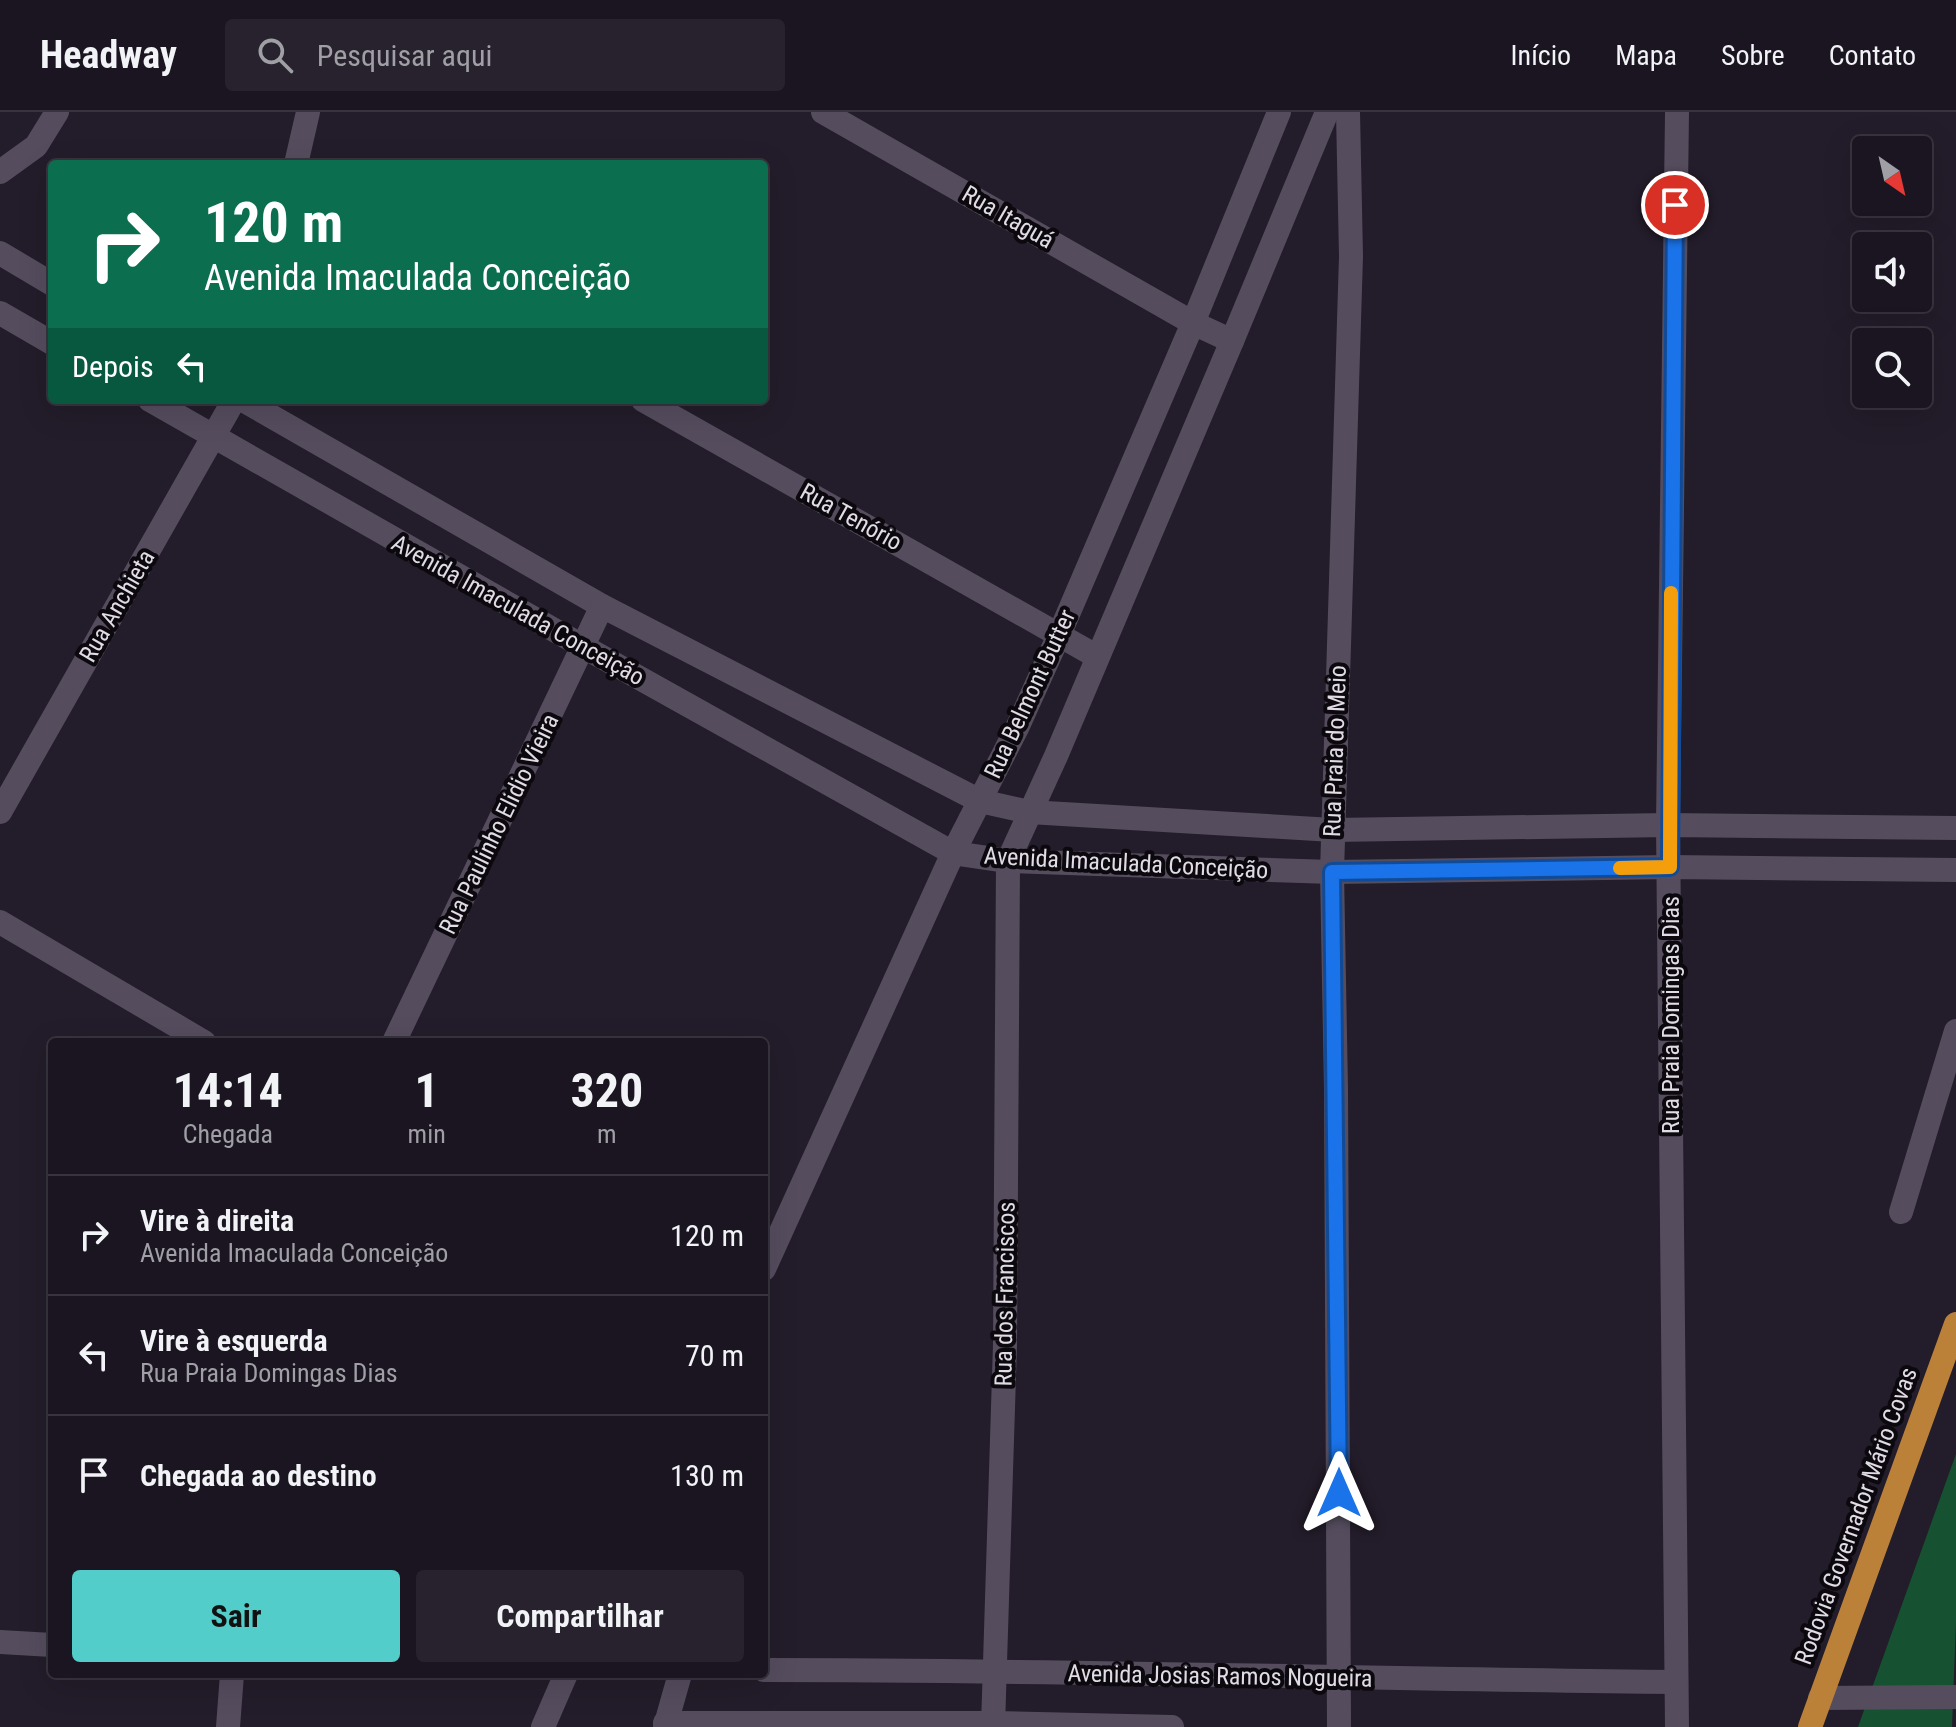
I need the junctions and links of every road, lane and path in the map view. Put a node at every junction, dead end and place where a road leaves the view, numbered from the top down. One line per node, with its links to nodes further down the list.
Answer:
1 (57, 112): 9 (street)
2 (308, 112): 8 (street)
3 (823, 112): 13 (street, Rua Itaguá)
4 (1279, 112): 13 (street, Rua Belmont Butter)
5 (1327, 112): 15 (street, Rua Belmont Butter)
6 (1348, 112): 30 (street, Rua Praia do Meio)
7 (1677, 112): 28 (street, Rua Praia Domingas Dias)
8 (297, 160)
9 (0, 172)
10 (0, 253): 11 (street)
11 (48, 282)
12 (0, 313): 14 (street)
13 (1193, 323): 15 (street, Rua Itaguá); 22 (street, Rua Belmont Butter)
14 (48, 341)
15 (1232, 341): 24 (street, Rua Belmont Butter)
16 (157, 404): 20 (street, Avenida Imaculada Conceição)
17 (232, 404): 20 (street, Rua Anchieta)
18 (250, 404): 21 (street, Avenida Imaculada Conceição)
19 (650, 404): 22 (street, Rua Tenório)
20 (214, 437): 23 (street, Avenida Imaculada Conceição); 26 (street, Rua Anchieta)
21 (602, 606): 23 (street, Rua Paulinho Elidio Vieira); 25 (street, Avenida Imaculada Conceição)
22 (1059, 635): 24 (street, Rua Tenório); 25 (street, Rua Belmont Butter)
23 (584, 647): 31 (street, Avenida Imaculada Conceição); 39 (street, Rua Paulinho Elidio Vieira)
24 (1096, 656): 27 (street, Rua Belmont Butter)
25 (980, 801): 27 (street, Avenida Imaculada Conceição); 31 (street, Rua Belmont Butter)
26 (0, 812)
27 (1029, 812): 30 (street, Avenida Imaculada Conceição); 32 (street, Rua Belmont Butter)
28 (1668, 825): 29 (street, Avenida Imaculada Conceição); 30 (street, Avenida Imaculada Conceição); 33 (street, Rua Praia Domingas Dias)
29 (1956, 828)
30 (1333, 830): 35 (street, Rua Praia do Meio)
31 (953, 853): 32 (street, Avenida Imaculada Conceição); 41 (street, Rua Belmont Butter)
32 (1008, 861): 35 (street, Avenida Imaculada Conceição); 46 (street, Rua dos Franciscos)
33 (1670, 867): 34 (street, Avenida Imaculada Conceição); 35 (street, Avenida Imaculada Conceição); 51 (street, Rua Praia Domingas Dias)
34 (1956, 870)
35 (1332, 872): 50 (street, Rua Praia do Meio)
36 (0, 922): 38 (street)
37 (1956, 1031): 40 (street)
38 (197, 1038)
39 (396, 1038)
40 (1901, 1212)
41 (768, 1260)
42 (1956, 1324): 53 (highway, Rodovia Governador Mário Covas)
43 (4, 1639): 44 (street)
44 (48, 1644)
45 (768, 1670): 46 (street, Avenida Josias Ramos Nogueira)
46 (994, 1670): 50 (street, Avenida Josias Ramos Nogueira); 55 (street, Rua dos Franciscos)
47 (232, 1678): 56 (street)
48 (564, 1678): 57 (street)
49 (679, 1678): 54 (street)
50 (1340, 1679): 51 (street, Avenida Josias Ramos Nogueira); 59 (street, Rua Praia do Meio)
51 (1676, 1682): 60 (street, Rua Praia Domingas Dias)
52 (1956, 1697): 53 (street)
53 (1820, 1698): 61 (highway, Rodovia Governador Mário Covas)
54 (665, 1725): 55 (street)
55 (993, 1725): 58 (street)
56 (228, 1727)
57 (543, 1727)
58 (1172, 1727)
59 (1339, 1727)
60 (1677, 1727)
61 (1810, 1727)

